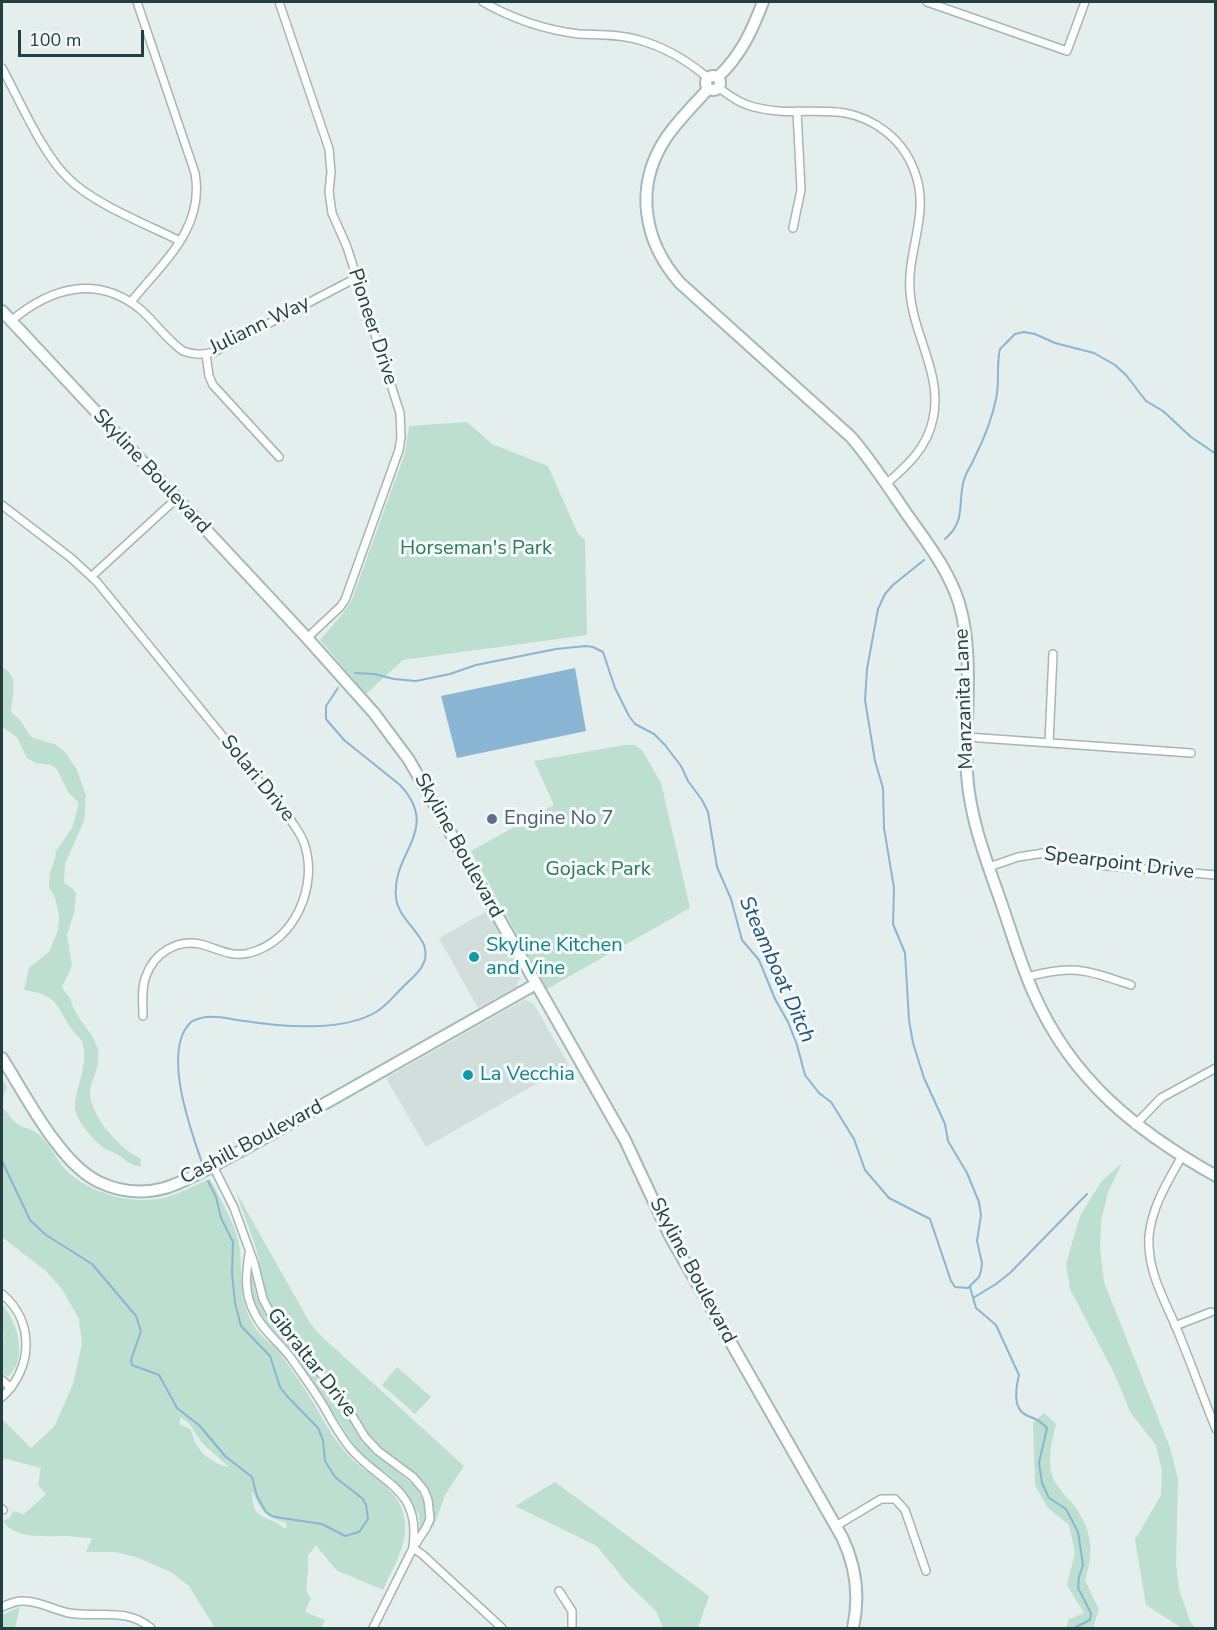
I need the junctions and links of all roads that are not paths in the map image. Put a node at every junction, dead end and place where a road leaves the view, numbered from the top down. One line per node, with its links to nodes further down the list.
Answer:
1 (137, 2): 11 (street)
2 (279, 2): 12 (street, Pioneer Drive)
3 (483, 2): 8 (street)
4 (763, 2): 8 (street, Manzanita Lane)
5 (927, 2): 6 (street)
6 (1085, 2)
7 (2, 68): 11 (street)
8 (713, 83): 9 (street); 18 (street, Manzanita Lane)
9 (797, 111): 10 (street); 18 (street)
10 (792, 228)
11 (180, 241): 13 (street)
12 (356, 278): 16 (street, Juliann Way); 22 (street, Pioneer Drive)
13 (131, 302): 15 (street, Juliann Way); 16 (street, Juliann Way)
14 (2, 311): 15 (street, Skyline Boulevard)
15 (11, 321): 19 (street, Skyline Boulevard)
16 (206, 354): 17 (street)
17 (279, 457)
18 (886, 484): 24 (street, Manzanita Lane)
19 (176, 499): 21 (street); 22 (street, Skyline Boulevard)
20 (2, 505): 21 (street, Solari Drive)
21 (92, 576): 32 (street, Solari Drive)
22 (307, 638): 30 (street, Skyline Boulevard)
23 (1053, 654): 25 (street)
24 (966, 737): 25 (street); 27 (street, Manzanita Lane)
25 (1049, 743): 26 (street)
26 (1191, 753)
27 (989, 867): 28 (street, Spearpoint Drive); 29 (street, Manzanita Lane)
28 (1215, 876)
29 (1027, 977): 31 (street); 35 (street, Manzanita Lane)
30 (536, 984): 37 (street, Cashill Boulevard); 47 (street, Skyline Boulevard)
31 (1131, 985)
32 (143, 1016)
33 (2, 1058): 37 (street, Cashill Boulevard)
34 (1215, 1068): 35 (street)
35 (1135, 1125): 36 (street, Manzanita Lane)
36 (1182, 1156): 38 (street, Manzanita Lane); 42 (street)
37 (213, 1166): 39 (street, Gibraltar Drive)
38 (1215, 1176)
39 (249, 1254): 48 (street, Gibraltar Drive); 48 (street, Gibraltar Drive)
40 (2, 1294): 44 (street)
41 (1211, 1312): 42 (street)
42 (1175, 1326): 46 (street)
43 (2, 1380): 44 (street)
44 (11, 1388): 45 (street)
45 (2, 1396)
46 (1215, 1429)
47 (836, 1526): 49 (street); 56 (street, Skyline Boulevard)
48 (413, 1548): 53 (street, Gibraltar Drive); 54 (street)
49 (926, 1571)
50 (559, 1591): 55 (street)
51 (2, 1607): 52 (street)
52 (151, 1629)
53 (373, 1629)
54 (502, 1629)
55 (572, 1629)
56 (853, 1629)

